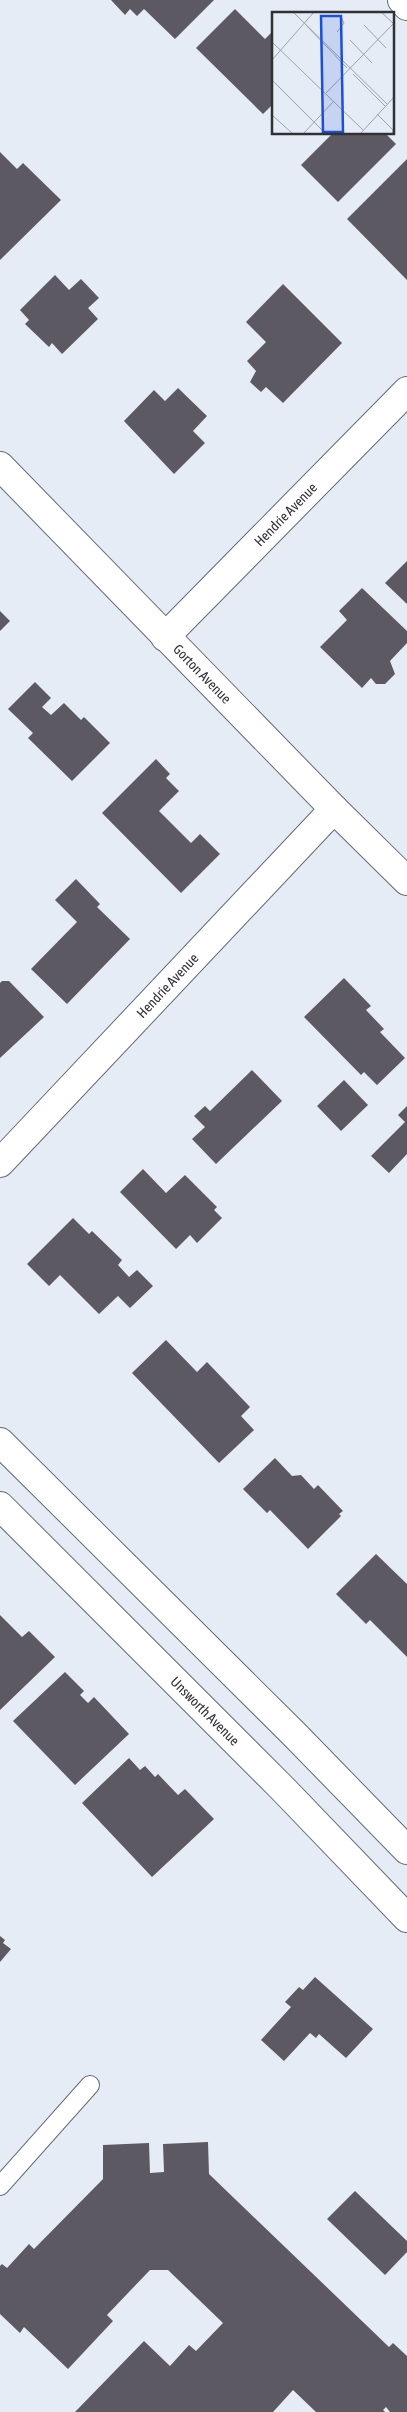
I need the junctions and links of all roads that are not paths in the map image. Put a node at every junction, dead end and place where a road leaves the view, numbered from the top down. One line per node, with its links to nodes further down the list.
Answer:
1 (402, 0): 2 (street)
2 (407, 6)
3 (407, 391): 5 (street, Hendrie Avenue)
4 (0, 466): 5 (street, Gorton Avenue)
5 (165, 637): 6 (street, Gorton Avenue)
6 (334, 809): 7 (street, Gorton Avenue); 8 (street, Hendrie Avenue)
7 (407, 881)
8 (0, 1163)
9 (0, 1442): 11 (street)
10 (0, 1506): 12 (street, Unsworth Avenue)
11 (407, 1850)
12 (406, 1914)
13 (90, 2085): 14 (lane)
14 (0, 2186)

